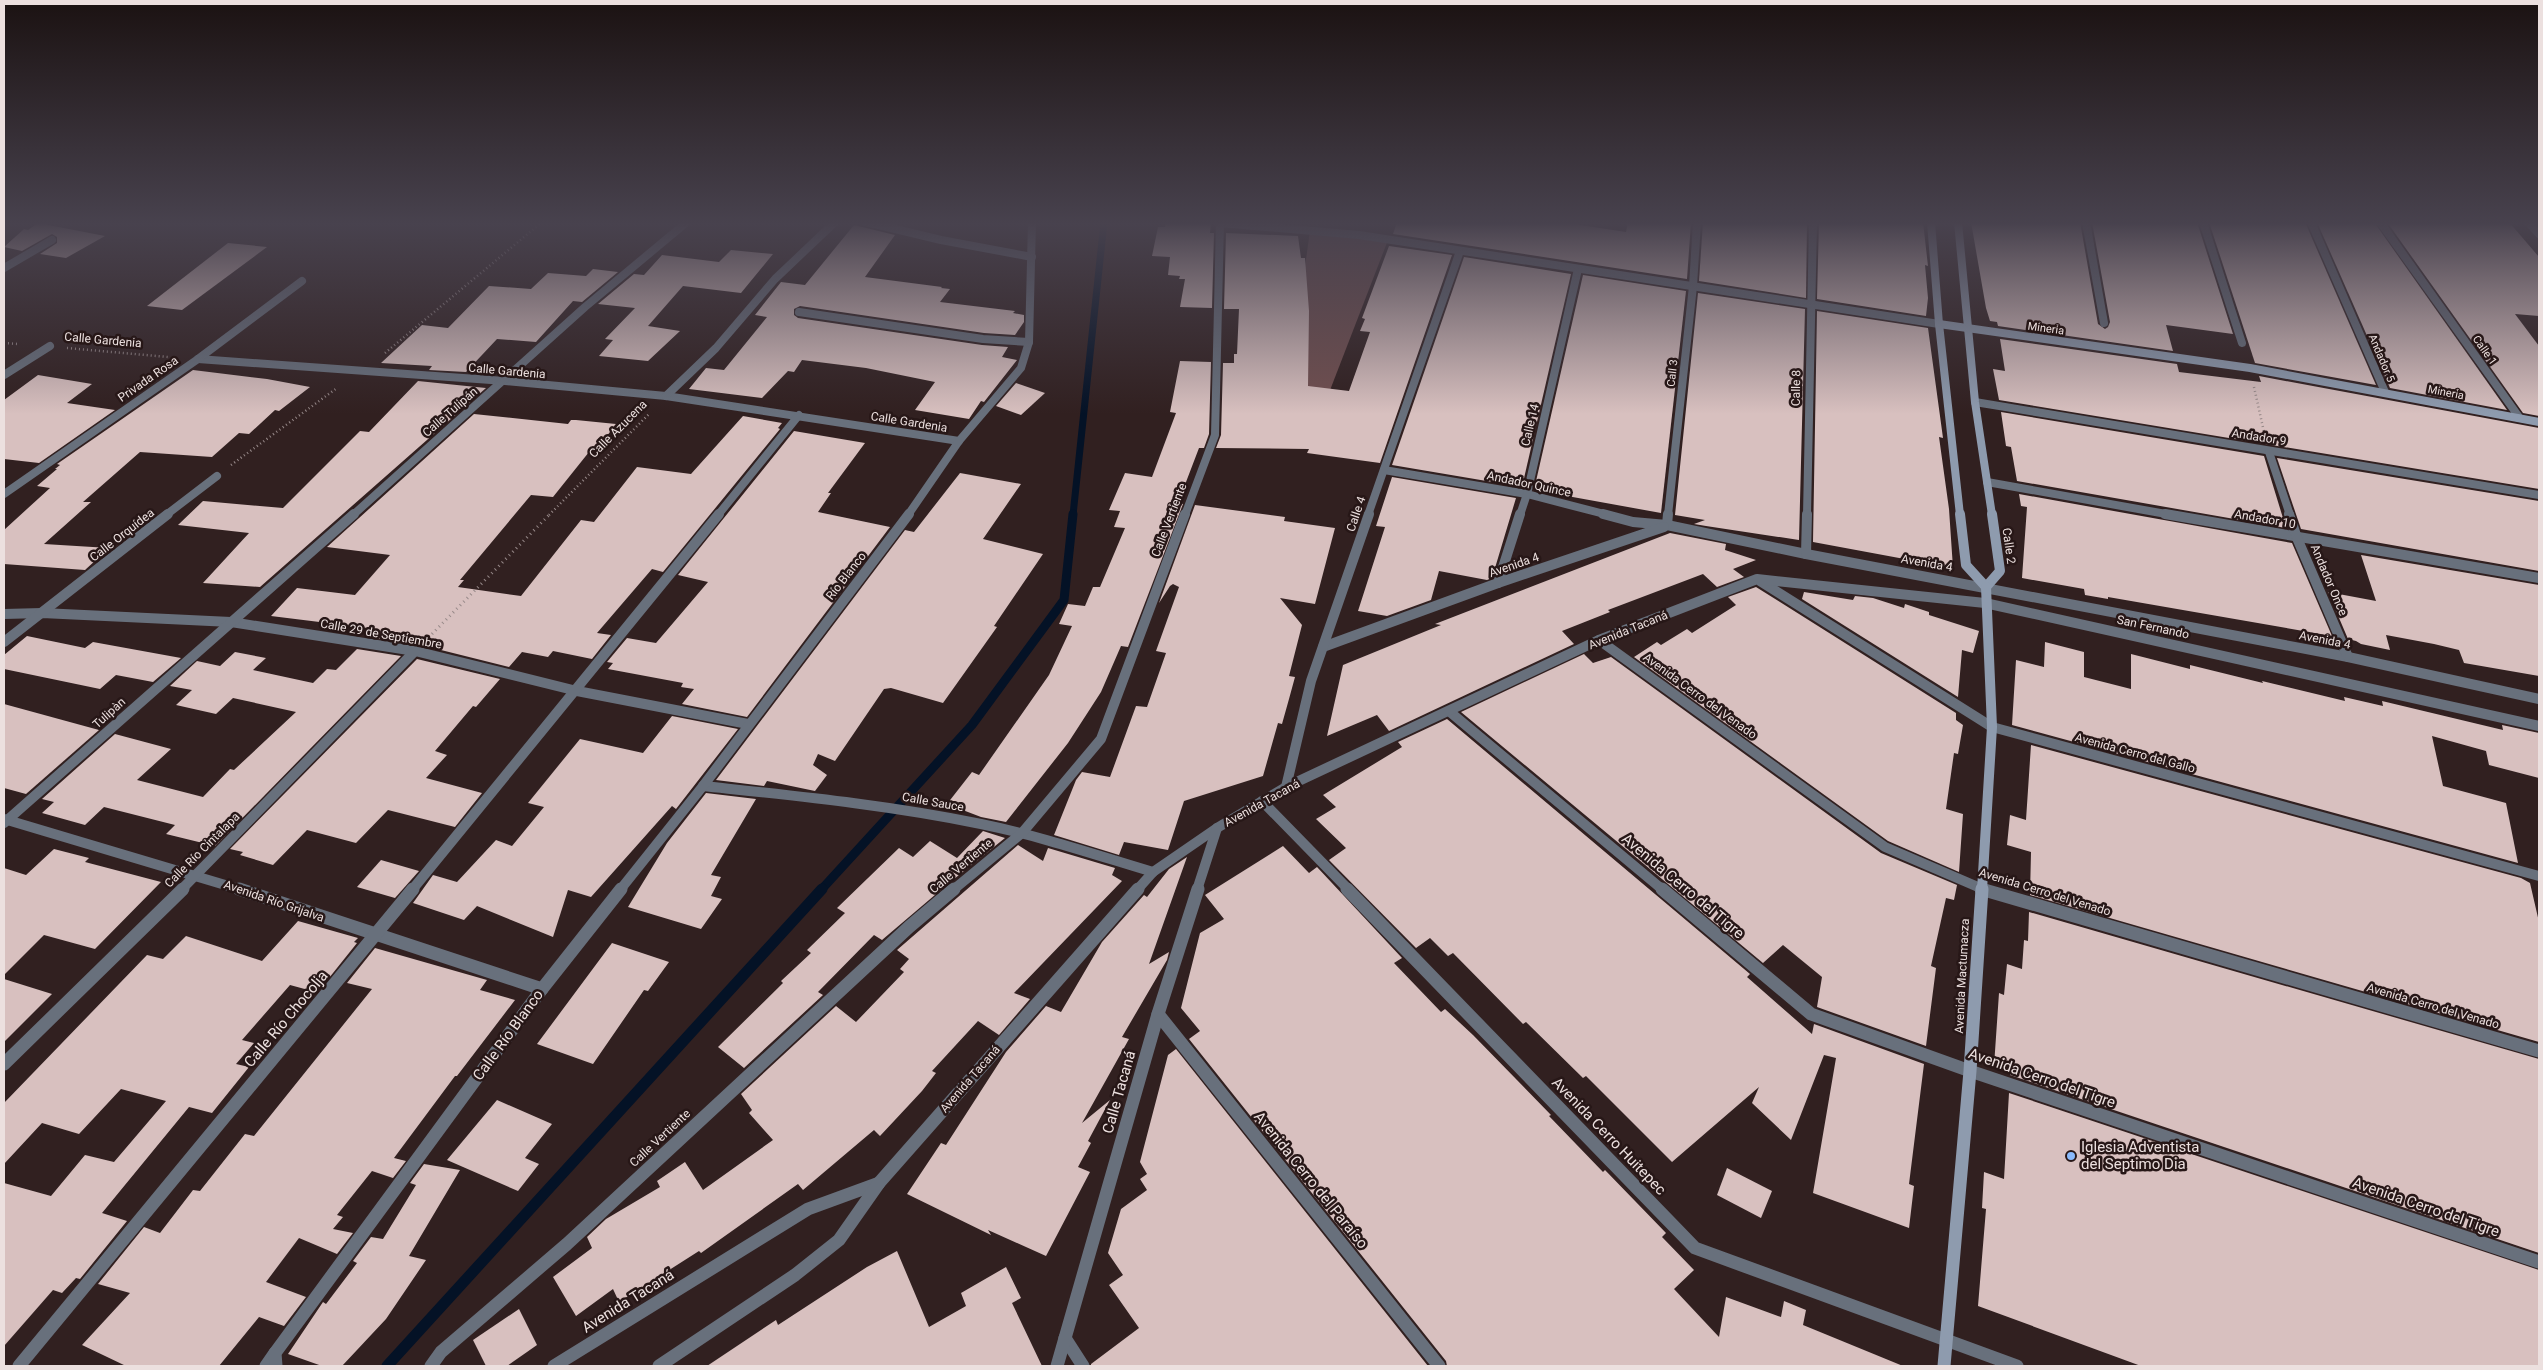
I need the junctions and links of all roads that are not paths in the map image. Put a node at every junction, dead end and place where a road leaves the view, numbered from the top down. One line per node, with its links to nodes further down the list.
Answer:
1 (296, 286): 24 (street, Privada Rosa)
2 (610, 286): 26 (street, Calle Tulipán)
3 (769, 286): 28 (street)
4 (1031, 286): 21 (street, Río Blanco)
5 (1219, 286): 68 (street, Calle Vertiente)
6 (1448, 286): 35 (street, Calle 4)
7 (1574, 286): 39 (street, Calle 14)
8 (1693, 286): 16 (street, Mineria); 41 (street, Call 3)
9 (1811, 286): 16 (street, Calle 8)
10 (1936, 286): 19 (street)
11 (1965, 286): 20 (street, Calle 2)
12 (2098, 286): 18 (street)
13 (2224, 286): 22 (street)
14 (2339, 286): 27 (street, Andador 5)
15 (2425, 286): 31 (street, Calle 1)
16 (1810, 304): 19 (street, Mineria); 43 (street, Calle 8)
17 (799, 312): 21 (street)
18 (2104, 322)
19 (1939, 324): 20 (street, Mineria); 47 (street)
20 (1970, 329): 27 (street, Mineria); 29 (street, Calle 2)
21 (1029, 342): 33 (street, Río Blanco)
22 (2242, 343)
23 (50, 346): 25 (street)
24 (198, 360): 26 (street, Calle Gardenia); 38 (street, Privada Rosa)
25 (4, 375)
26 (505, 381): 28 (street, Calle Gardenia); 51 (street, Calle Tulipán)
27 (2384, 392): 31 (street, Mineria)
28 (666, 396): 30 (street, Calle Gardenia)
29 (1975, 402): 34 (street, Andador 9); 37 (street, Calle 2)
30 (799, 415): 33 (street, Calle Gardenia); 57 (street, Calle Río Chocolja)
31 (2519, 418): 32 (street, Mineria)
32 (2539, 422)
33 (959, 441): 60 (street, Río Blanco)
34 (2269, 452): 40 (street, Andador 9); 42 (street, Andador Once)
35 (1384, 470): 39 (street, Andador Quince); 54 (street, Calle 4)
36 (217, 476): 49 (street, Calle Orquídea)
37 (1987, 482): 42 (street, Andador 10); 47 (street, Calle 2)
38 (4, 494)
39 (1527, 494): 41 (street, Andador Quince); 46 (street, Calle 14)
40 (2539, 495)
41 (1667, 525): 43 (street, Avenida 4); 46 (street, Avenida 4)
42 (2297, 538): 44 (street, Andador 10); 56 (street, Andador Once)
43 (1806, 554): 47 (street, Avenida 4)
44 (2539, 578)
45 (1756, 579): 48 (street, San Fernando); 52 (street, Avenida Tacaná); 62 (street, Avenida Cerro del Gallo)
46 (1498, 583): 54 (street, Avenida 4)
47 (1986, 587): 48 (street, Avenida Mactumacza); 56 (street, Avenida 4)
48 (1986, 603): 61 (street, San Fernando); 62 (street, Avenida Mactumacza)
49 (42, 613): 50 (street, Calle 29 de Septiembre); 51 (street, Calle 29 de Septiembre); 53 (street, Calle Orquídea)
50 (4, 614)
51 (231, 622): 55 (street, Calle 29 de Septiembre); 66 (street, Tulipàn)
52 (1599, 640): 59 (street, Avenida Tacaná); 72 (street, Avenida Cerro del Venado)
53 (4, 642)
54 (1323, 647): 64 (street, Calle 4)
55 (416, 651): 57 (street, Calle 29 de Septiembre); 70 (street, Calle Río Cintalapa)
56 (2348, 657): 58 (street, Avenida 4)
57 (578, 691): 60 (street, Calle 29 de Septiembre); 73 (street, Calle Río Chocolja)
58 (2539, 699)
59 (1450, 712): 64 (street, Avenida Tacaná); 78 (street, Avenida Cerro del Tigre)
60 (748, 724): 63 (street, Calle Río Blanco)
61 (2539, 726)
62 (1992, 727): 71 (street, Avenida Cerro del Gallo); 72 (street, Avenida Mactumacza)
63 (702, 786): 68 (street, Calle Sauce); 74 (street, Calle Río Blanco)
64 (1286, 788): 65 (street, Avenida Tacaná)
65 (1262, 801): 67 (street, Avenida Tacaná); 82 (street, Avenida Cerro Huitepec)
66 (5, 821): 70 (street, Avenida Río Grijalva)
67 (1217, 828): 69 (street, Avenida Tacaná); 75 (street, Calle Tacaná)
68 (1022, 833): 69 (street, Calle Sauce); 86 (street, Calle Vertiente)
69 (1153, 872): 79 (street, Avenida Tacaná)
70 (197, 874): 73 (street, Avenida Río Grijalva); 77 (street, Calle Río Cintalapa)
71 (2539, 876)
72 (1980, 889): 76 (street, Avenida Cerro del Venado); 78 (street, Avenida Mactumacza)
73 (376, 936): 74 (street, Avenida Río Grijalva); 84 (street, Calle Río Chocolja)
74 (542, 989): 83 (street, Calle Río Blanco)
75 (1158, 1014): 81 (street, Calle Tacaná); 91 (street, Avenida Cerro del Paraíso)
76 (2539, 1051)
77 (4, 1064)
78 (1970, 1071): 80 (street, Avenida Cerro del Tigre); 82 (street, Avenida Mactumacza)
79 (879, 1183): 87 (street, Avenida Tacaná); 88 (street, Avenida Tacaná)
80 (2539, 1262)
81 (1065, 1338): 89 (street, Calle Tacaná); 90 (street)
82 (1946, 1340): 92 (street, Avenida Mactumacza); 93 (street, Avenida Cerro Huitepec)
83 (276, 1359): 85 (street, Calle Río Blanco)
84 (19, 1366)
85 (266, 1366)
86 (431, 1366)
87 (554, 1366)
88 (659, 1366)
89 (1057, 1366)
90 (1083, 1366)
91 (1439, 1366)
92 (1944, 1366)
93 (2017, 1366)

